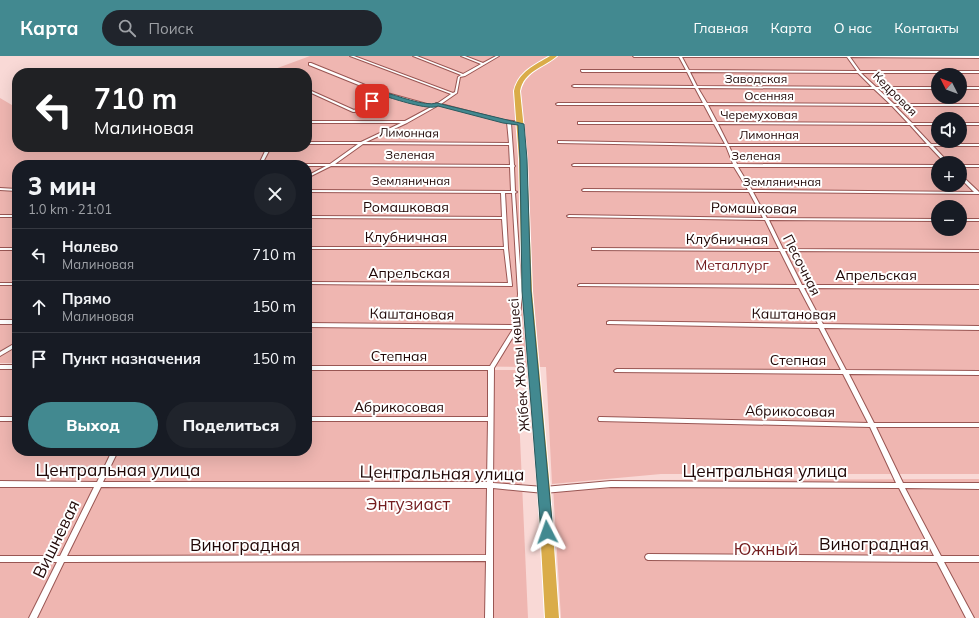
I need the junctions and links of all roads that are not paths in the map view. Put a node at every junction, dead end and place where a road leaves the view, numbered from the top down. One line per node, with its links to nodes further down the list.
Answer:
1 (351, 56): 25 (street)
2 (414, 56): 16 (street)
3 (462, 56): 11 (street)
4 (498, 56): 11 (street)
5 (554, 56): 35 (highway, Жібек Жолы көшесі)
6 (634, 56): 7 (street)
7 (680, 57): 8 (street); 13 (street, Песочная)
8 (847, 57): 9 (street); 15 (street, Кедровая)
9 (979, 57)
10 (310, 64): 24 (street)
11 (484, 64): 16 (street)
12 (582, 71): 13 (street)
13 (688, 72): 15 (street); 18 (street, Песочная)
14 (979, 72): 15 (street)
15 (860, 73): 19 (street, Кедровая)
16 (464, 75): 25 (street)
17 (574, 86): 18 (street, Заводская)
18 (697, 88): 19 (street, Заводская); 27 (street, Песочная)
19 (876, 88): 20 (street, Заводская); 28 (street, Кедровая)
20 (931, 88)
21 (967, 88): 22 (street)
22 (979, 88)
23 (312, 92): 24 (street)
24 (383, 94): 30 (street)
25 (452, 94): 30 (street)
26 (558, 104): 27 (street, Осенняя)
27 (706, 105): 28 (street, Осенняя); 36 (street, Песочная)
28 (893, 105): 29 (street, Осенняя); 37 (street, Кедровая)
29 (979, 105)
30 (436, 106): 32 (street); 33 (street)
31 (312, 122): 32 (street)
32 (406, 122): 41 (street)
33 (509, 122): 35 (street); 44 (street)
34 (579, 123): 36 (street, Черемуховая)
35 (521, 124): 120 (highway, Жібек Жолы көшесі)
36 (716, 124): 37 (street, Черемуховая); 45 (street, Песочная)
37 (910, 124): 38 (street, Черемуховая); 46 (street, Кедровая)
38 (931, 124)
39 (967, 124): 40 (street)
40 (979, 124)
41 (364, 142): 43 (street, Лимонная); 44 (street, Лимонная); 52 (street)
42 (559, 142): 45 (street, Лимонная)
43 (312, 143)
44 (511, 144): 54 (street)
45 (727, 144): 46 (street, Лимонная); 55 (street, Песочная)
46 (931, 145)
47 (967, 145): 48 (street, Лимонная)
48 (979, 145)
49 (934, 148): 50 (street, Кедровая)
50 (941, 156)
51 (312, 165): 52 (street, Зеленая)
52 (331, 165): 54 (street, Зеленая); 59 (street)
53 (574, 165): 55 (street, Зеленая)
54 (513, 166): 66 (street)
55 (736, 166): 56 (street, Зеленая); 67 (street, Песочная)
56 (931, 166)
57 (967, 166): 58 (street)
58 (979, 166)
59 (312, 174)
60 (967, 182): 68 (street)
61 (0, 190): 62 (street)
62 (12, 190)
63 (584, 190): 67 (street, Земляничная)
64 (312, 191): 65 (street, Земляничная)
65 (503, 192): 66 (street, Земляничная); 73 (street)
66 (515, 192): 95 (street)
67 (752, 192): 68 (street, Земляничная); 74 (street, Песочная)
68 (979, 193)
69 (0, 216): 70 (street)
70 (12, 216)
71 (570, 216): 74 (street, Ромашковая)
72 (312, 217): 73 (street, Ромашковая)
73 (505, 218): 79 (street)
74 (766, 219): 75 (street, Ромашковая); 83 (street, Песочная)
75 (931, 220)
76 (967, 220): 77 (street)
77 (979, 220)
78 (312, 248): 79 (street, Клубничная)
79 (506, 248): 87 (street, Апрельская)
80 (0, 249): 81 (street)
81 (12, 249)
82 (594, 249): 83 (street, Клубничная)
83 (781, 250): 84 (street, Клубничная); 89 (street, Песочная)
84 (979, 251)
85 (0, 284): 86 (street)
86 (12, 284)
87 (312, 284)
88 (580, 285): 89 (street, Апрельская)
89 (800, 286): 90 (street, Апрельская); 96 (street, Песочная)
90 (979, 287)
91 (0, 322): 92 (street)
92 (12, 322)
93 (609, 323): 96 (street, Каштановая)
94 (312, 324): 95 (street, Каштановая)
95 (517, 327): 103 (street)
96 (821, 327): 97 (street, Каштановая); 105 (street, Песочная)
97 (979, 328)
98 (12, 347): 99 (street)
99 (0, 354)
100 (0, 367): 101 (street)
101 (12, 367)
102 (312, 368): 103 (street, Степная)
103 (491, 368): 110 (street)
104 (617, 371): 105 (street, Степная)
105 (844, 373): 106 (street, Степная); 112 (street, Песочная)
106 (979, 373)
107 (0, 419): 108 (street)
108 (12, 419)
109 (312, 419): 110 (street, Абрикосовая)
110 (491, 419): 117 (street)
111 (601, 419): 112 (street, Абрикосовая)
112 (872, 425): 113 (street, Абрикосовая); 118 (street, Песочная)
113 (979, 425)
114 (113, 456): 116 (street, Вишневая)
115 (0, 484): 116 (street, Центральная улица)
116 (99, 484): 117 (street, Центральная улица); 126 (street, Вишневая)
117 (490, 485): 120 (street, Центральная улица); 122 (street)
118 (901, 486): 119 (street, Центральная улица); 120 (street, Центральная улица); 123 (street, Песочная)
119 (979, 486)
120 (544, 490): 129 (highway, Жібек Жолы көшесі)
121 (648, 557): 123 (street, Виноградная)
122 (489, 558): 126 (street, Виноградная); 128 (street)
123 (939, 559): 124 (street, Виноградная); 130 (street, Песочная)
124 (979, 559)
125 (0, 560): 126 (street, Виноградная)
126 (62, 560): 127 (street, Вишневая)
127 (33, 618)
128 (489, 618)
129 (552, 618)
130 (970, 618)

